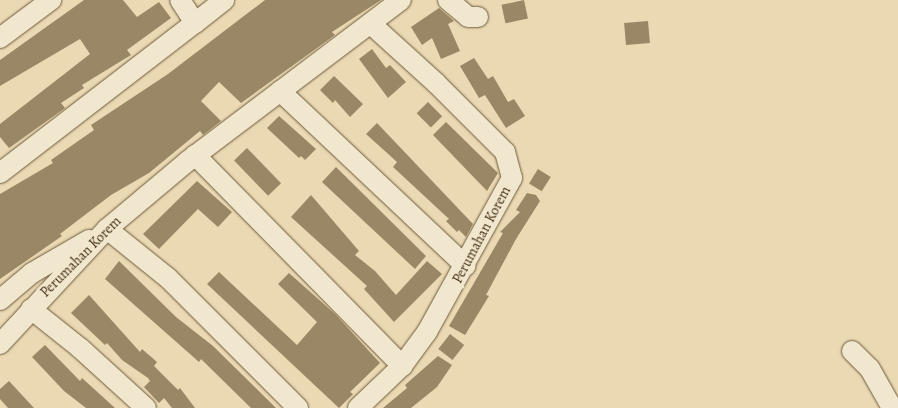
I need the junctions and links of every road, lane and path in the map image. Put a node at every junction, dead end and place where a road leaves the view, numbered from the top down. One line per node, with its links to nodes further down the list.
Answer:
1 (51, 0): 9 (street)
2 (180, 0): 7 (street)
3 (224, 0): 7 (street)
4 (401, 0): 8 (street, Perumahan Korem)
5 (448, 0): 6 (street)
6 (478, 16)
7 (195, 22): 12 (street)
8 (372, 25): 10 (street, Perumahan Korem); 14 (street, Perumahan Korem)
9 (0, 38)
10 (280, 91): 11 (street, Perumahan Korem); 14 (street)
11 (195, 155): 13 (street, Perumahan Korem); 19 (street)
12 (0, 173)
13 (104, 231): 15 (street); 16 (street, Perumahan Korem); 21 (street)
14 (466, 266): 19 (street, Perumahan Korem)
15 (0, 300)
16 (31, 309): 17 (street, Perumahan Korem); 20 (street, Perumahan Korem)
17 (0, 344)
18 (852, 351): 23 (street)
19 (402, 366): 22 (street, Perumahan Korem)
20 (146, 408)
21 (298, 408)
22 (358, 408)
23 (892, 408)

